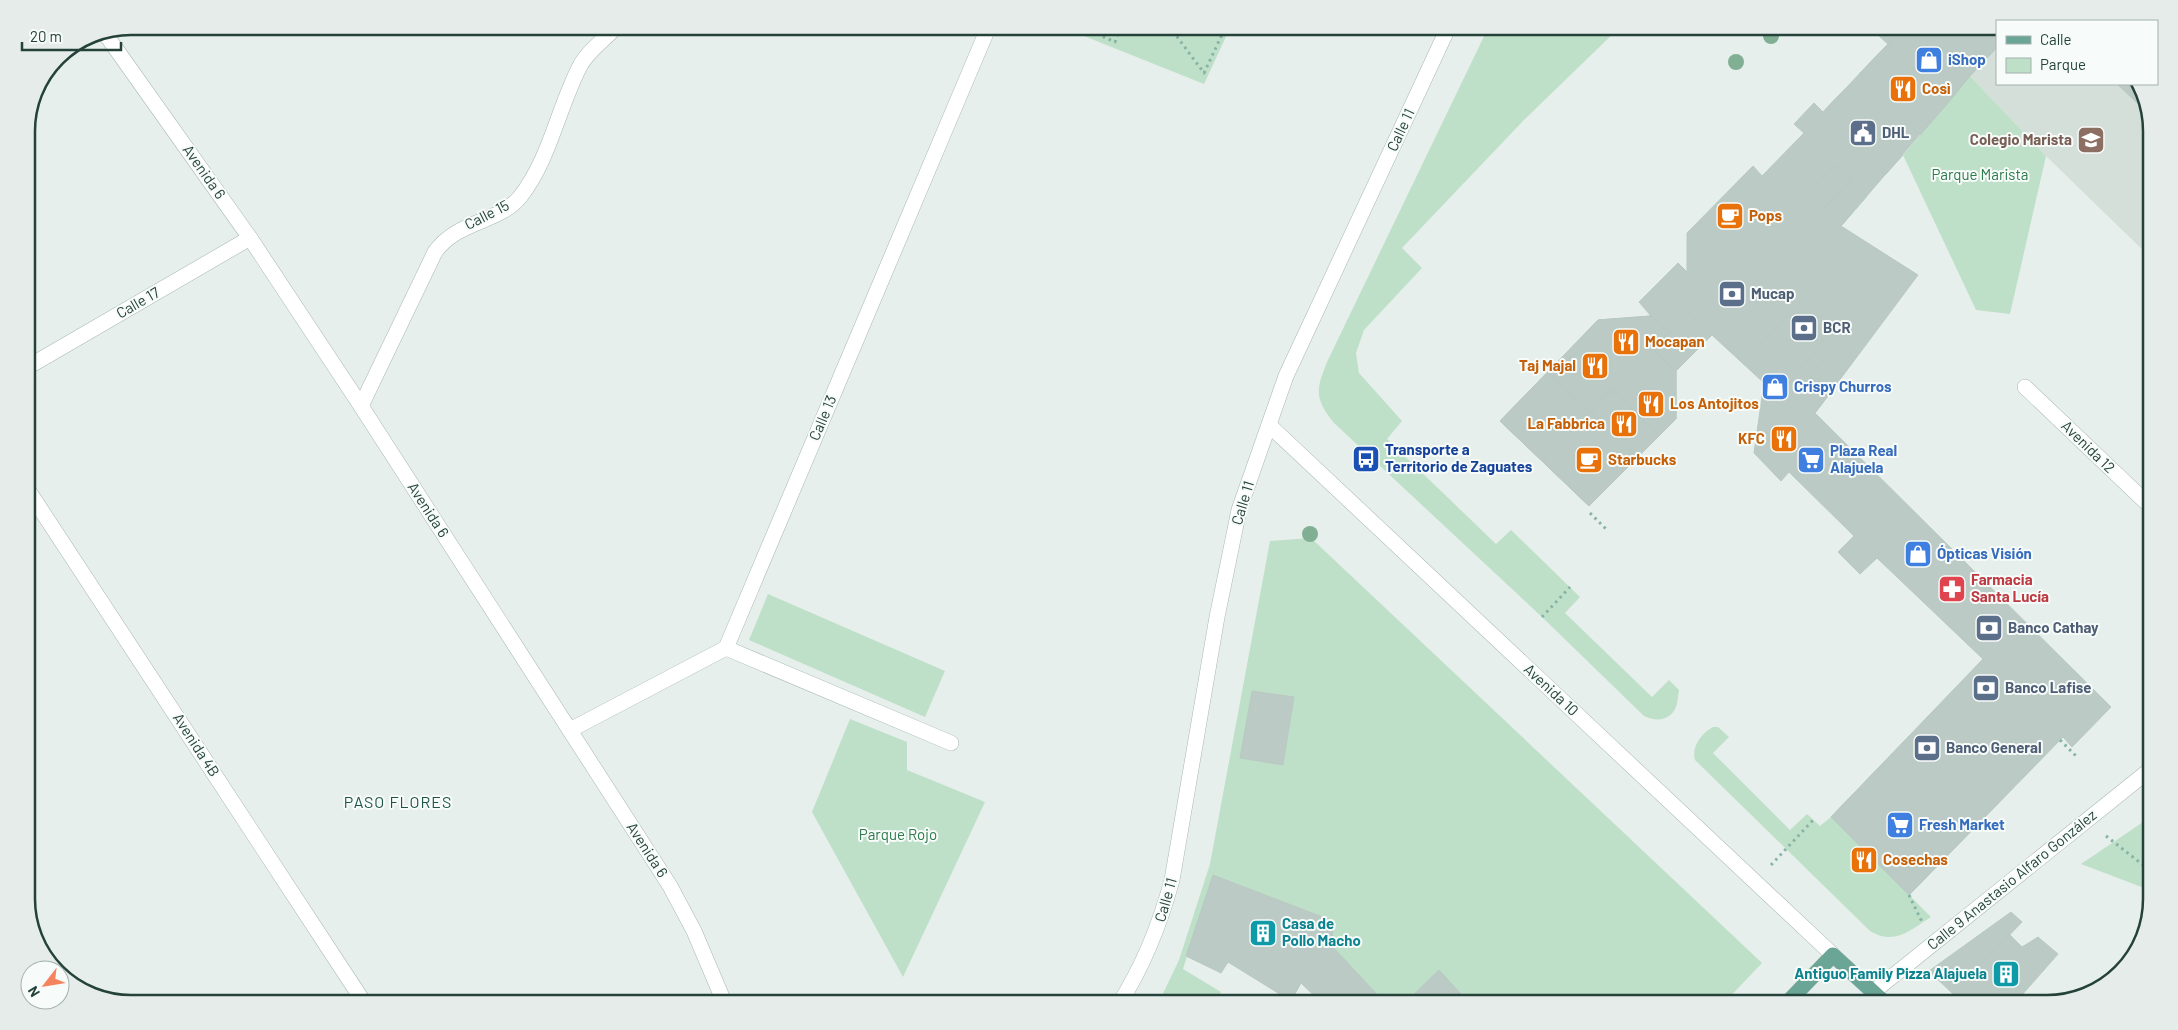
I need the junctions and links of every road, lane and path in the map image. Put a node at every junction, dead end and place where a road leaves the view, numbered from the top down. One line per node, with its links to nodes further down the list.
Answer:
1 (608, 35): 12 (street, Calle 15)
2 (985, 35): 20 (street, Calle 13)
3 (1099, 35): 4 (path)
4 (1118, 35)
5 (1176, 35): 6 (path)
6 (1222, 35)
7 (1445, 35): 13 (street, Calle 11)
8 (108, 38): 9 (street, Avenida 6)
9 (250, 238): 10 (street, Calle 17); 12 (street, Avenida 6)
10 (35, 363)
11 (2025, 387): 14 (street, Avenida 12)
12 (361, 406): 21 (street, Avenida 6)
13 (1268, 425): 29 (street, Avenida 10); 36 (street, Calle 11)
14 (2143, 499)
15 (35, 501): 34 (street, Avenida 4B)
16 (1590, 513): 17 (path)
17 (1606, 529)
18 (1570, 588): 19 (path)
19 (1542, 617)
20 (726, 648): 21 (street); 23 (street)
21 (570, 730): 35 (street, Avenida 6)
22 (2060, 740): 24 (path)
23 (951, 743)
24 (2077, 757)
25 (2143, 775): 26 (street, Calle 9 Anastasio Alfaro González)
26 (2086, 819): 28 (path); 33 (street, Calle 9 Anastasio Alfaro González)
27 (1813, 820): 29 (path)
28 (2143, 865)
29 (1755, 882): 32 (street, Avenida 10)
30 (1909, 895): 31 (path)
31 (1922, 922)
32 (1833, 955): 33 (main road); 37 (main road)
33 (1873, 992): 38 (main road)
34 (359, 995)
35 (721, 995)
36 (1125, 995)
37 (1795, 995)
38 (1876, 995)

